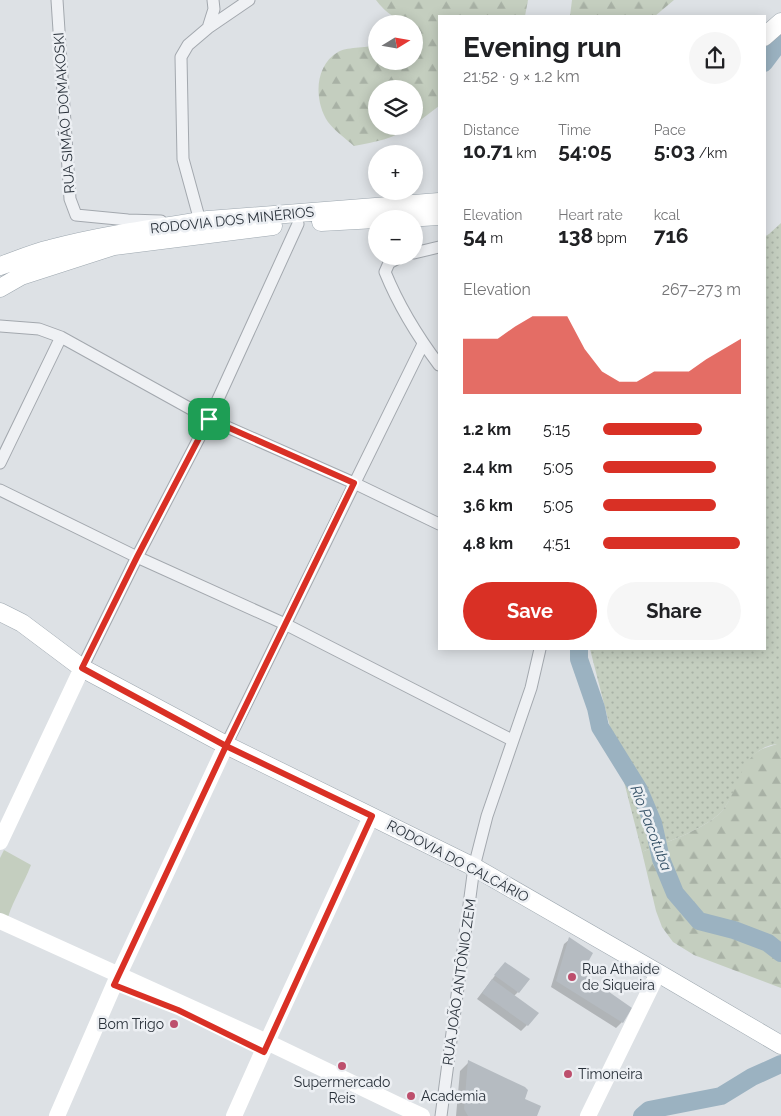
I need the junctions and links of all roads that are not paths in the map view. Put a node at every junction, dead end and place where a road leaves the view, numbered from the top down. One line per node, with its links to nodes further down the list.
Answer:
1 (57, 0): 12 (street, RUA SIMÃO DOMAKOSKI)
2 (212, 0): 5 (street)
3 (248, 0): 5 (street)
4 (781, 22): 6 (main road)
5 (208, 28): 11 (street)
6 (766, 35)
7 (438, 202): 11 (main road, RODOVIA DOS MINÉRIOS)
8 (438, 216): 9 (main road)
9 (423, 217)
10 (368, 220): 13 (main road, RODOVIA DOS MINÉRIOS)
11 (200, 221): 12 (main road, RODOVIA DOS MINÉRIOS)
12 (174, 224): 17 (main road, RODOVIA DOS MINÉRIOS)
13 (298, 224): 18 (main road, RODOVIA DOS MINÉRIOS); 23 (street)
14 (438, 247): 15 (street)
15 (423, 250)
16 (389, 265): 21 (street)
17 (0, 266)
18 (0, 288)
19 (0, 326): 20 (street)
20 (61, 336): 23 (street); 24 (street)
21 (423, 344): 22 (street); 25 (street)
22 (438, 364)
23 (209, 419): 25 (street); 28 (street)
24 (0, 463)
25 (354, 483): 27 (street); 30 (street)
26 (0, 490): 28 (street)
27 (438, 524)
28 (137, 557): 30 (street); 32 (street)
29 (0, 612): 32 (main road, RODOVIA DO CALCÁRIO)
30 (285, 624): 33 (street); 34 (street)
31 (540, 650): 33 (street, RUA JOÃO ANTÔNIO ZEM)
32 (82, 668): 34 (main road, RODOVIA DO CALCÁRIO); 36 (street)
33 (512, 740): 37 (street, RUA JOÃO ANTÔNIO ZEM)
34 (226, 746): 35 (main road, RODOVIA DO CALCÁRIO); 41 (street)
35 (372, 816): 37 (main road, RODOVIA DO CALCÁRIO); 43 (street)
36 (0, 842)
37 (474, 867): 40 (main road, RODOVIA DO CALCÁRIO); 48 (street, RUA JOÃO ANTÔNIO ZEM)
38 (0, 920): 41 (street)
39 (0, 932): 41 (street)
40 (658, 973): 42 (main road, RODOVIA DO CALCÁRIO); 49 (street)
41 (116, 980): 43 (street); 45 (street)
42 (781, 1046)
43 (266, 1047): 44 (street); 46 (street)
44 (396, 1111): 47 (street)
45 (57, 1116)
46 (234, 1116)
47 (422, 1116)
48 (441, 1116)
49 (588, 1116)

